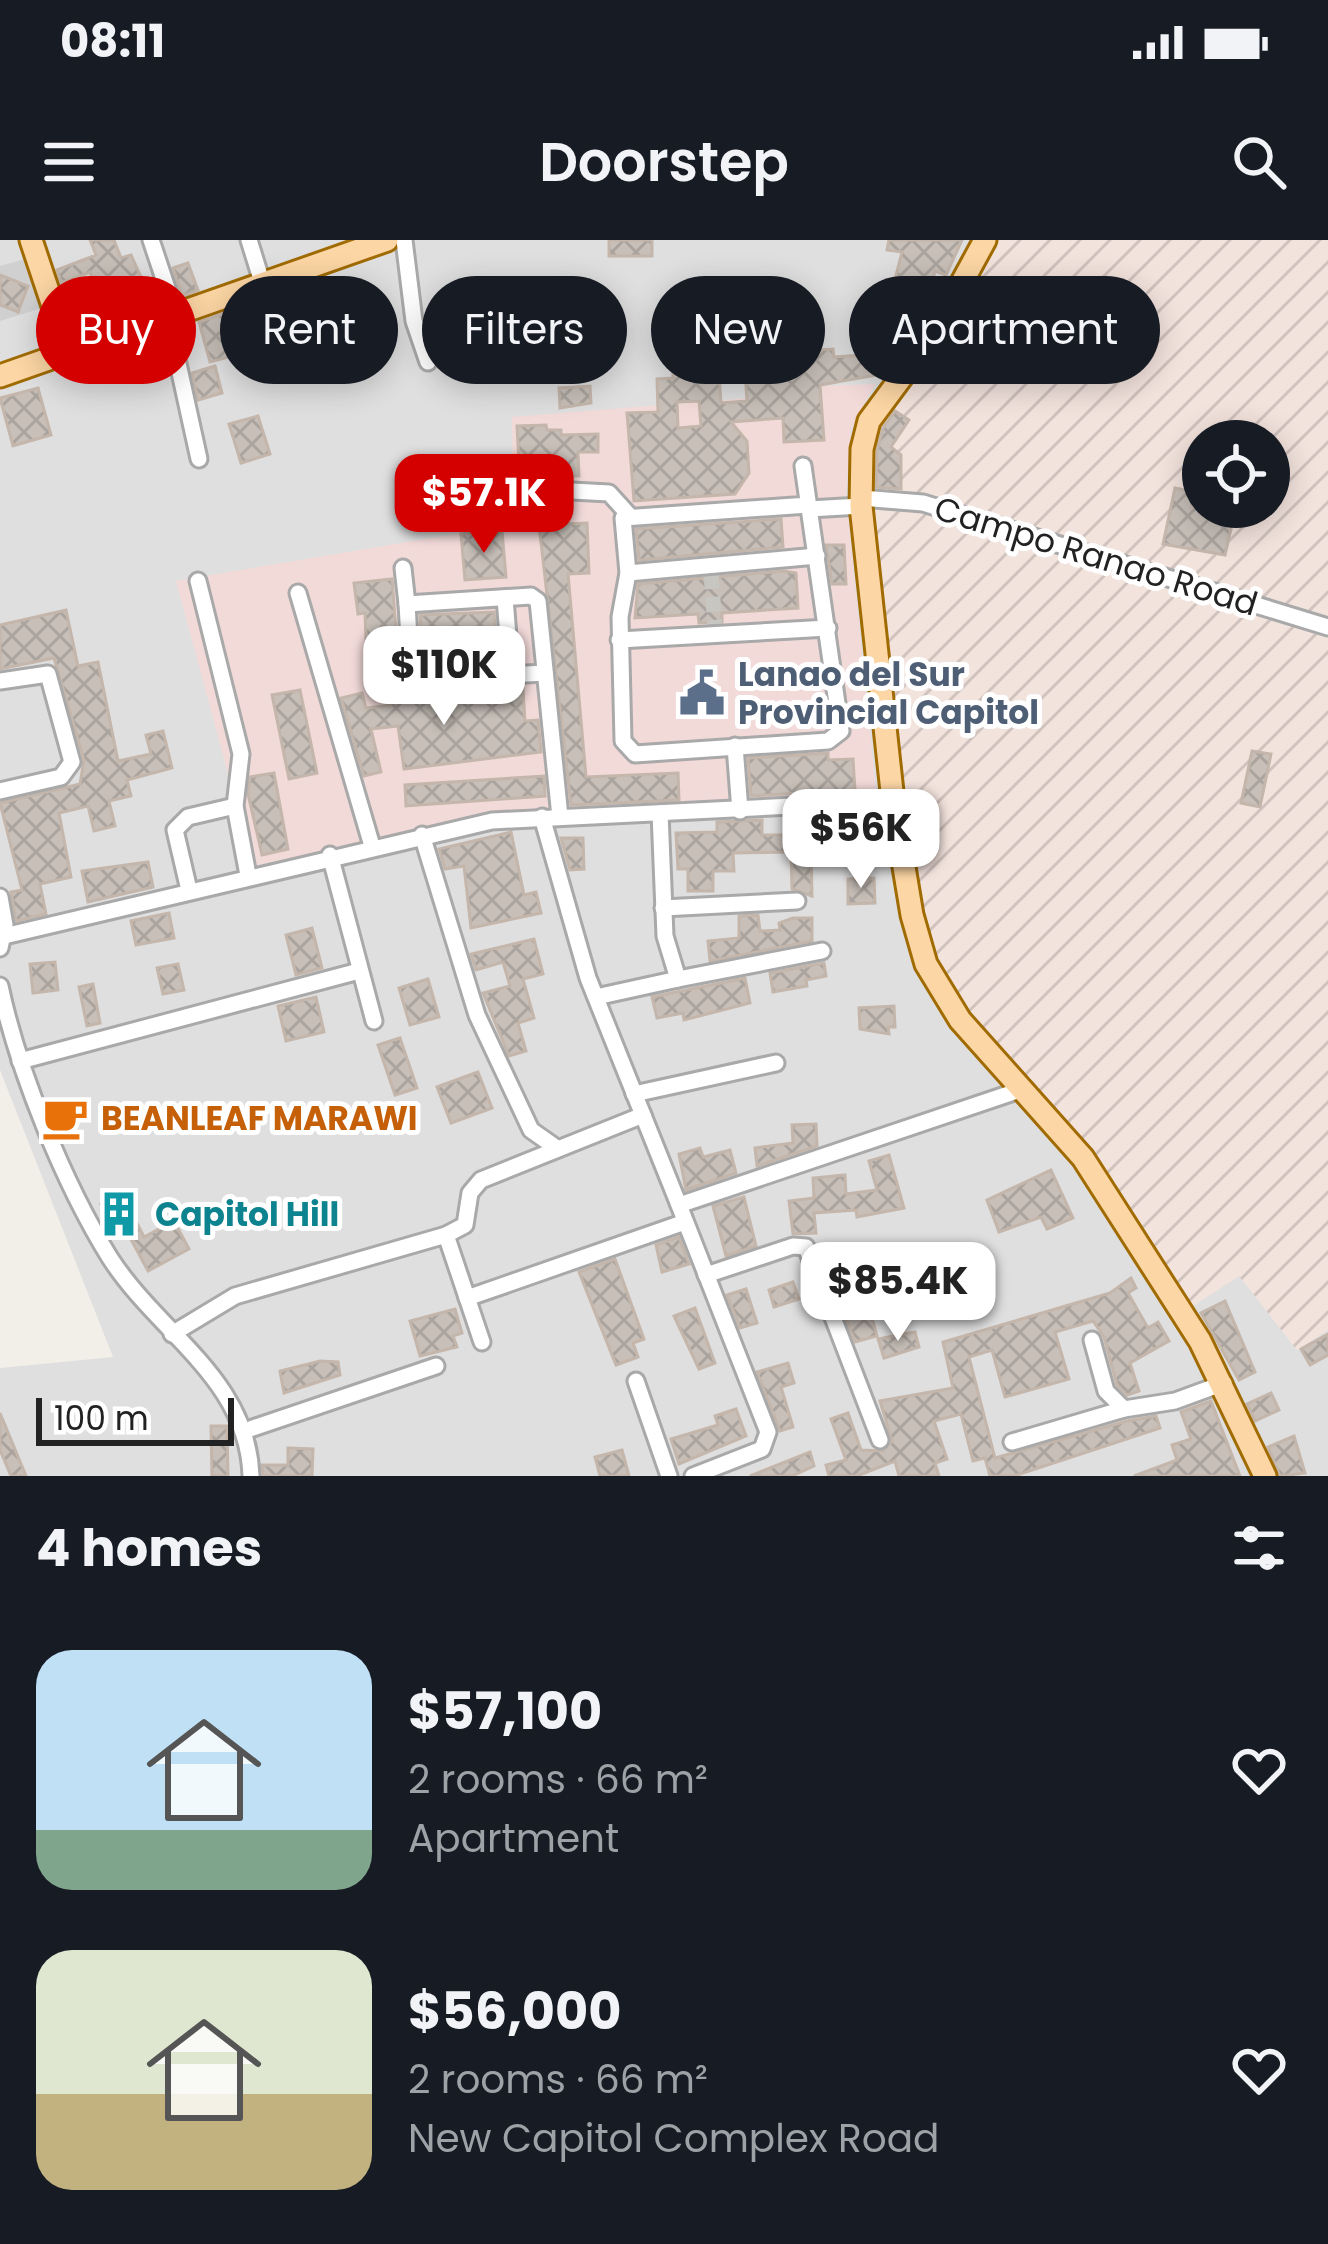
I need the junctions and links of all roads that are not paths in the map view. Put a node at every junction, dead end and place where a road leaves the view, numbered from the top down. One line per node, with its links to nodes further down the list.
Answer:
1 (32, 240): 7 (main road)
2 (152, 240): 8 (street)
3 (249, 240): 9 (street)
4 (387, 240): 10 (main road)
5 (404, 240): 11 (street)
6 (985, 240): 18 (main road)
7 (44, 276)
8 (161, 276)
9 (260, 276)
10 (280, 276)
11 (422, 346)
12 (36, 365): 13 (main road)
13 (0, 376)
14 (185, 384): 15 (street)
15 (200, 459)
16 (803, 466): 19 (street)
17 (572, 491): 20 (street)
18 (861, 502): 19 (street, Campo Ranao Road); 28 (street, Campo Ranao Road); 36 (main road)
19 (808, 507): 20 (street, Campo Ranao Road); 21 (street)
20 (628, 514): 23 (street)
21 (817, 556): 23 (street); 29 (street)
22 (403, 568): 27 (street)
23 (628, 573): 30 (street)
24 (198, 581): 37 (street)
25 (298, 593): 43 (street)
26 (505, 598): 27 (street); 31 (street); 32 (street)
27 (406, 604): 32 (street)
28 (1328, 627)
29 (828, 628): 30 (street); 34 (street)
30 (620, 640): 34 (street)
31 (545, 673): 32 (street); 41 (street)
32 (511, 675)
33 (0, 681): 35 (street)
34 (735, 746): 38 (street)
35 (0, 791)
36 (893, 801): 38 (street); 59 (main road)
37 (235, 806): 45 (street); 46 (street)
38 (740, 811): 39 (street)
39 (659, 813): 41 (street); 49 (street)
40 (542, 817): 41 (street); 42 (street); 55 (street)
41 (560, 817)
42 (422, 835): 43 (street); 62 (street)
43 (372, 846): 44 (street)
44 (330, 855): 45 (street); 52 (street)
45 (248, 875): 46 (street)
46 (189, 890): 50 (street)
47 (0, 897): 50 (street)
48 (797, 901): 49 (street)
49 (663, 908): 53 (street)
50 (2, 940)
51 (822, 951): 53 (street)
52 (359, 970): 56 (street); 57 (street)
53 (678, 980): 55 (street)
54 (0, 986): 57 (street)
55 (596, 998): 60 (street)
56 (374, 1022)
57 (20, 1061): 68 (street)
58 (776, 1063): 60 (street)
59 (1020, 1090): 63 (street); 73 (main road)
60 (634, 1094): 61 (street)
61 (643, 1115): 62 (street); 63 (street)
62 (558, 1149): 65 (street)
63 (679, 1204): 64 (street)
64 (686, 1222): 66 (street); 67 (street)
65 (446, 1235): 67 (street); 68 (street)
66 (706, 1275): 76 (street); 80 (street)
67 (467, 1298): 70 (street)
68 (172, 1334): 75 (street)
69 (1091, 1340): 74 (street)
70 (482, 1342)
71 (436, 1366): 75 (street)
72 (636, 1381): 79 (street)
73 (1224, 1383): 74 (street); 81 (main road)
74 (1124, 1409): 77 (street)
75 (247, 1430): 78 (street)
76 (880, 1440)
77 (1012, 1442)
78 (251, 1476)
79 (669, 1476)
80 (693, 1476)
81 (1265, 1476)

